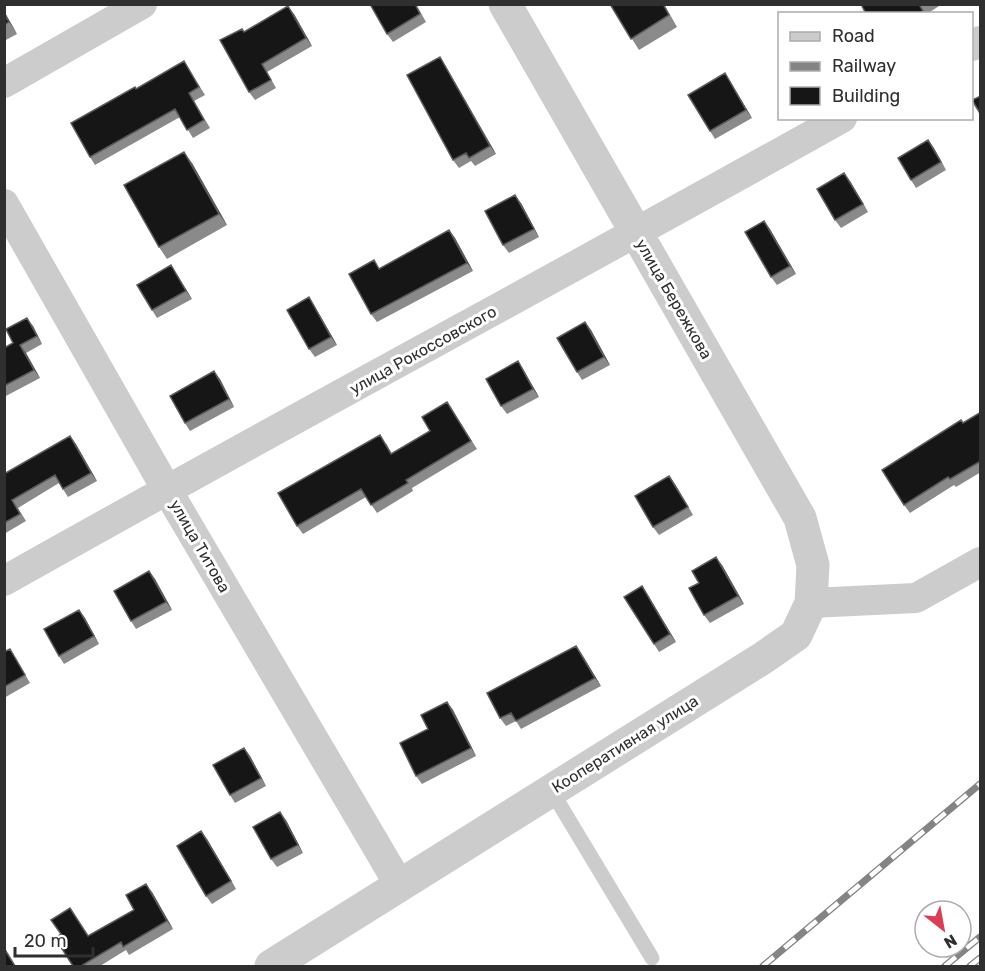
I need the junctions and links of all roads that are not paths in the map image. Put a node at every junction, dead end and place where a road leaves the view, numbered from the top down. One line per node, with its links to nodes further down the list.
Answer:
1 (142, 4): 3 (street)
2 (505, 4): 6 (street, улица Бережкова)
3 (4, 83)
4 (838, 120): 6 (street, улица Рокоссовского)
5 (4, 204): 7 (street, улица Титова)
6 (636, 234): 7 (street, улица Рокоссовского); 10 (street, улица Бережкова)
7 (167, 489): 9 (street, улица Рокоссовского); 12 (street, улица Титова)
8 (981, 562): 10 (street)
9 (4, 581)
10 (811, 603): 11 (street, Кооперативная улица)
11 (551, 790): 12 (street, Кооперативная улица); 13 (lane)
12 (400, 886): 14 (street, Кооперативная улица)
13 (652, 958)
14 (271, 966)

